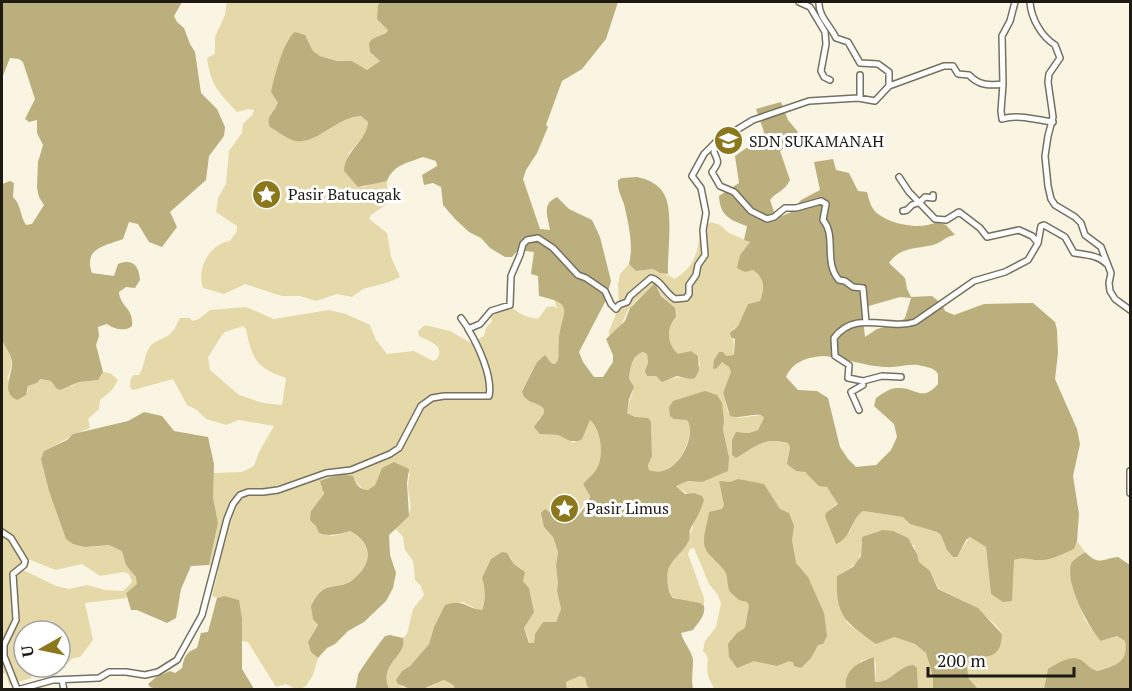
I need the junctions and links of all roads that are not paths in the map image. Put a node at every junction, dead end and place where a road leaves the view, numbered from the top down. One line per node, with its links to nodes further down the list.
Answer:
1 (799, 2): 6 (street)
2 (819, 2): 8 (street)
3 (1015, 2): 7 (street)
4 (1029, 2): 10 (street)
5 (860, 75): 9 (street)
6 (830, 80)
7 (1003, 84): 8 (street); 10 (street)
8 (890, 86): 9 (street)
9 (860, 98): 11 (street)
10 (1053, 122): 17 (street)
11 (715, 143): 20 (street); 21 (street)
12 (899, 177): 14 (street)
13 (933, 195): 14 (street)
14 (919, 202): 15 (street); 16 (street)
15 (903, 211)
16 (1038, 243): 17 (street); 20 (street)
17 (1108, 265): 18 (street)
18 (1131, 310)
19 (461, 318): 21 (street)
20 (866, 322): 23 (street)
21 (468, 328): 28 (street)
22 (901, 377): 23 (street)
23 (862, 381): 24 (street)
24 (859, 410)
25 (1131, 471): 26 (street)
26 (1131, 493)
27 (2, 532): 29 (street)
28 (62, 680): 29 (street); 30 (street)
29 (17, 689)
30 (64, 690)

